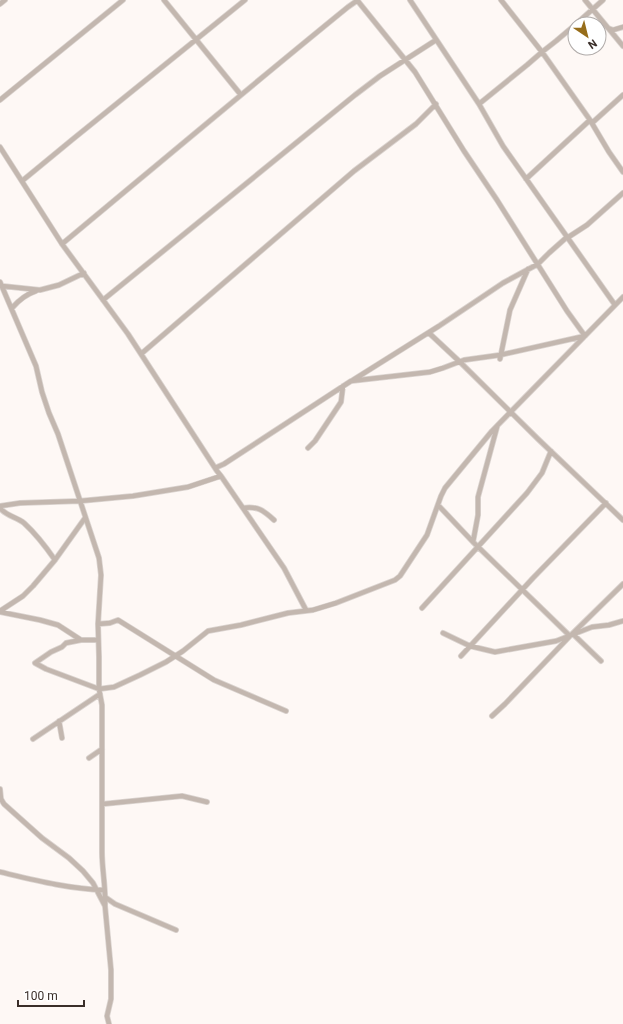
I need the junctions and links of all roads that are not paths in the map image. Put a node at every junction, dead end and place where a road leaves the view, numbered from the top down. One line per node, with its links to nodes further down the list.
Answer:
1 (5, 0): 10 (street)
2 (123, 0): 23 (street)
3 (164, 0): 16 (street)
4 (245, 0): 16 (street)
5 (357, 0): 20 (street); 21 (street)
6 (410, 0): 17 (street)
7 (501, 0): 19 (street)
8 (585, 0): 11 (street)
9 (603, 0): 11 (street)
10 (0, 4)
11 (592, 10): 12 (street); 14 (street)
12 (585, 16)
13 (623, 27): 14 (street)
14 (608, 28): 18 (street)
15 (567, 31): 19 (street)
16 (196, 40): 21 (street); 30 (street)
17 (436, 40): 20 (street); 25 (street)
18 (623, 46)
19 (542, 52): 25 (street); 26 (street)
20 (405, 59): 24 (street); 40 (street)
21 (241, 95): 33 (street)
22 (623, 95): 26 (street)
23 (0, 100)
24 (436, 104): 34 (street); 45 (street)
25 (479, 104): 29 (street)
26 (591, 122): 28 (street); 29 (street)
27 (0, 147): 30 (street)
28 (623, 172)
29 (526, 179): 32 (street)
30 (22, 181): 33 (street)
31 (623, 193): 32 (street)
32 (567, 237): 34 (street); 41 (street)
33 (62, 244): 36 (street)
34 (538, 264): 35 (street); 44 (street)
35 (528, 269): 43 (street); 46 (street)
36 (84, 274): 38 (street); 40 (street)
37 (1, 284): 38 (street); 42 (street)
38 (40, 290): 42 (street)
39 (623, 297): 41 (street)
40 (103, 300): 45 (street)
41 (615, 305): 44 (street)
42 (12, 308): 56 (street)
43 (429, 333): 47 (street); 48 (street)
44 (584, 336): 46 (street); 50 (street)
45 (141, 354): 54 (street)
46 (500, 357): 47 (street)
47 (460, 362): 48 (street); 50 (street)
48 (351, 381): 49 (street)
49 (343, 386): 52 (street); 54 (street)
50 (510, 412): 51 (street); 53 (street)
51 (497, 425): 58 (street); 64 (street)
52 (308, 448)
53 (552, 451): 57 (street); 65 (street)
54 (215, 468): 55 (street)
55 (221, 476): 56 (street); 60 (street)
56 (80, 501): 59 (street); 61 (street)
57 (606, 503): 63 (street); 68 (street)
58 (438, 505): 64 (street); 70 (street)
59 (0, 507): 66 (street)
60 (243, 508): 62 (street); 70 (street)
61 (85, 518): 66 (street); 73 (street)
62 (274, 520)
63 (623, 520)
64 (473, 542): 65 (street)
65 (478, 546): 68 (street); 69 (street)
66 (55, 560): 71 (street)
67 (623, 584): 75 (street)
68 (523, 589): 75 (street); 78 (street)
69 (422, 608)
70 (306, 610): 79 (street)
71 (0, 611): 76 (street)
72 (623, 621): 75 (street)
73 (98, 624): 77 (street); 79 (street)
74 (443, 633): 78 (street)
75 (572, 635): 78 (street); 81 (street); 85 (street)
76 (81, 640): 77 (street); 82 (street)
77 (98, 640): 82 (street)
78 (470, 646): 80 (street)
79 (176, 656): 82 (street); 84 (street)
80 (460, 656)
81 (601, 661)
82 (99, 689): 83 (street)
83 (100, 694): 86 (street); 89 (street)
84 (286, 711)
85 (492, 716)
86 (59, 722): 87 (street); 88 (street)
87 (62, 738)
88 (33, 739)
89 (102, 749): 90 (street); 93 (street)
90 (89, 758)
91 (0, 789): 95 (street)
92 (207, 802): 93 (street)
93 (103, 804): 96 (street)
94 (0, 872): 95 (street)
95 (96, 890): 96 (street); 98 (street)
96 (104, 890): 97 (street)
97 (106, 897): 98 (street); 99 (street)
98 (105, 906): 100 (street)
99 (176, 930)
100 (109, 1024)

